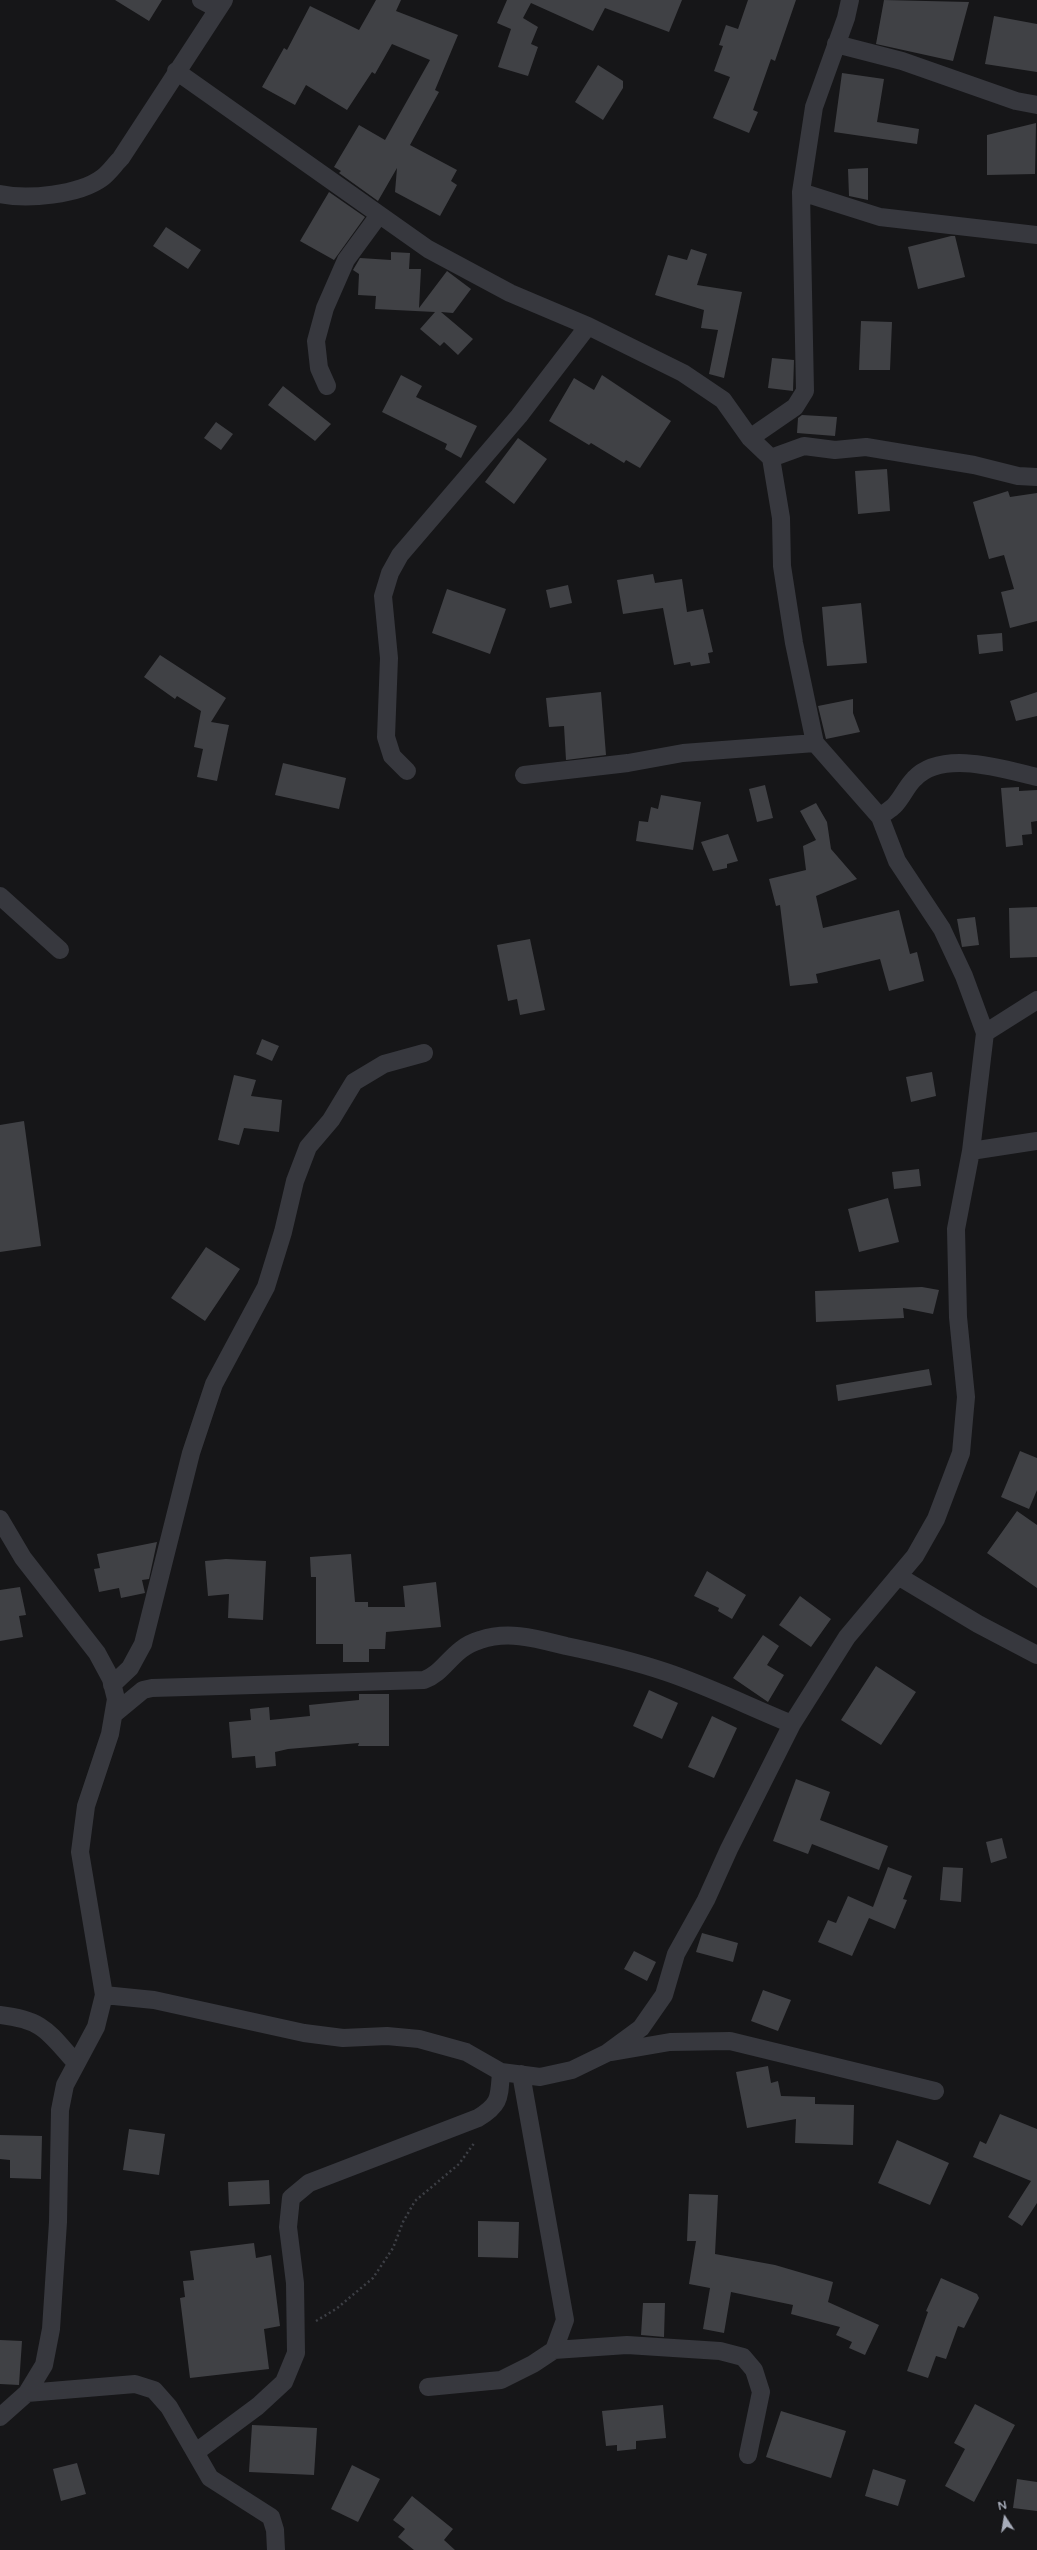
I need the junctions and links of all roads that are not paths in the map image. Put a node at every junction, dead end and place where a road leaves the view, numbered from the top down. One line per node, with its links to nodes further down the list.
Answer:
1 (201, 0): 3 (street)
2 (850, 0): 4 (street)
3 (221, 4): 5 (street)
4 (836, 44): 6 (street); 7 (street)
5 (176, 71): 8 (street); 9 (street)
6 (1037, 105)
7 (801, 192): 10 (street); 13 (street)
8 (0, 194)
9 (379, 215): 11 (street); 12 (street)
10 (1037, 235)
11 (588, 326): 13 (street); 17 (street)
12 (327, 386)
13 (750, 438): 14 (street)
14 (771, 458): 15 (street); 16 (street)
15 (1037, 477)
16 (815, 743): 18 (street); 20 (street)
17 (407, 771)
18 (524, 775)
19 (1037, 777): 20 (street)
20 (880, 817): 24 (street)
21 (0, 896): 22 (street)
22 (60, 950)
23 (1037, 1000): 24 (street)
24 (985, 1033): 27 (street)
25 (424, 1053): 31 (street)
26 (1037, 1140): 27 (street)
27 (971, 1151): 29 (street)
28 (0, 1519): 31 (street)
29 (898, 1576): 30 (street); 33 (street)
30 (1037, 1654)
31 (112, 1685): 32 (street)
32 (114, 1714): 33 (street); 34 (street)
33 (792, 1724): 36 (street)
34 (104, 1995): 37 (street); 38 (street)
35 (0, 2015): 37 (street)
36 (607, 2053): 39 (street); 40 (street)
37 (76, 2063): 43 (street)
38 (501, 2072): 39 (street); 45 (street)
39 (521, 2074): 41 (street)
40 (935, 2091)
41 (554, 2350): 42 (street); 46 (street)
42 (428, 2387)
43 (27, 2393): 44 (street); 45 (street)
44 (0, 2417)
45 (196, 2452): 47 (street)
46 (748, 2455)
47 (276, 2550)

